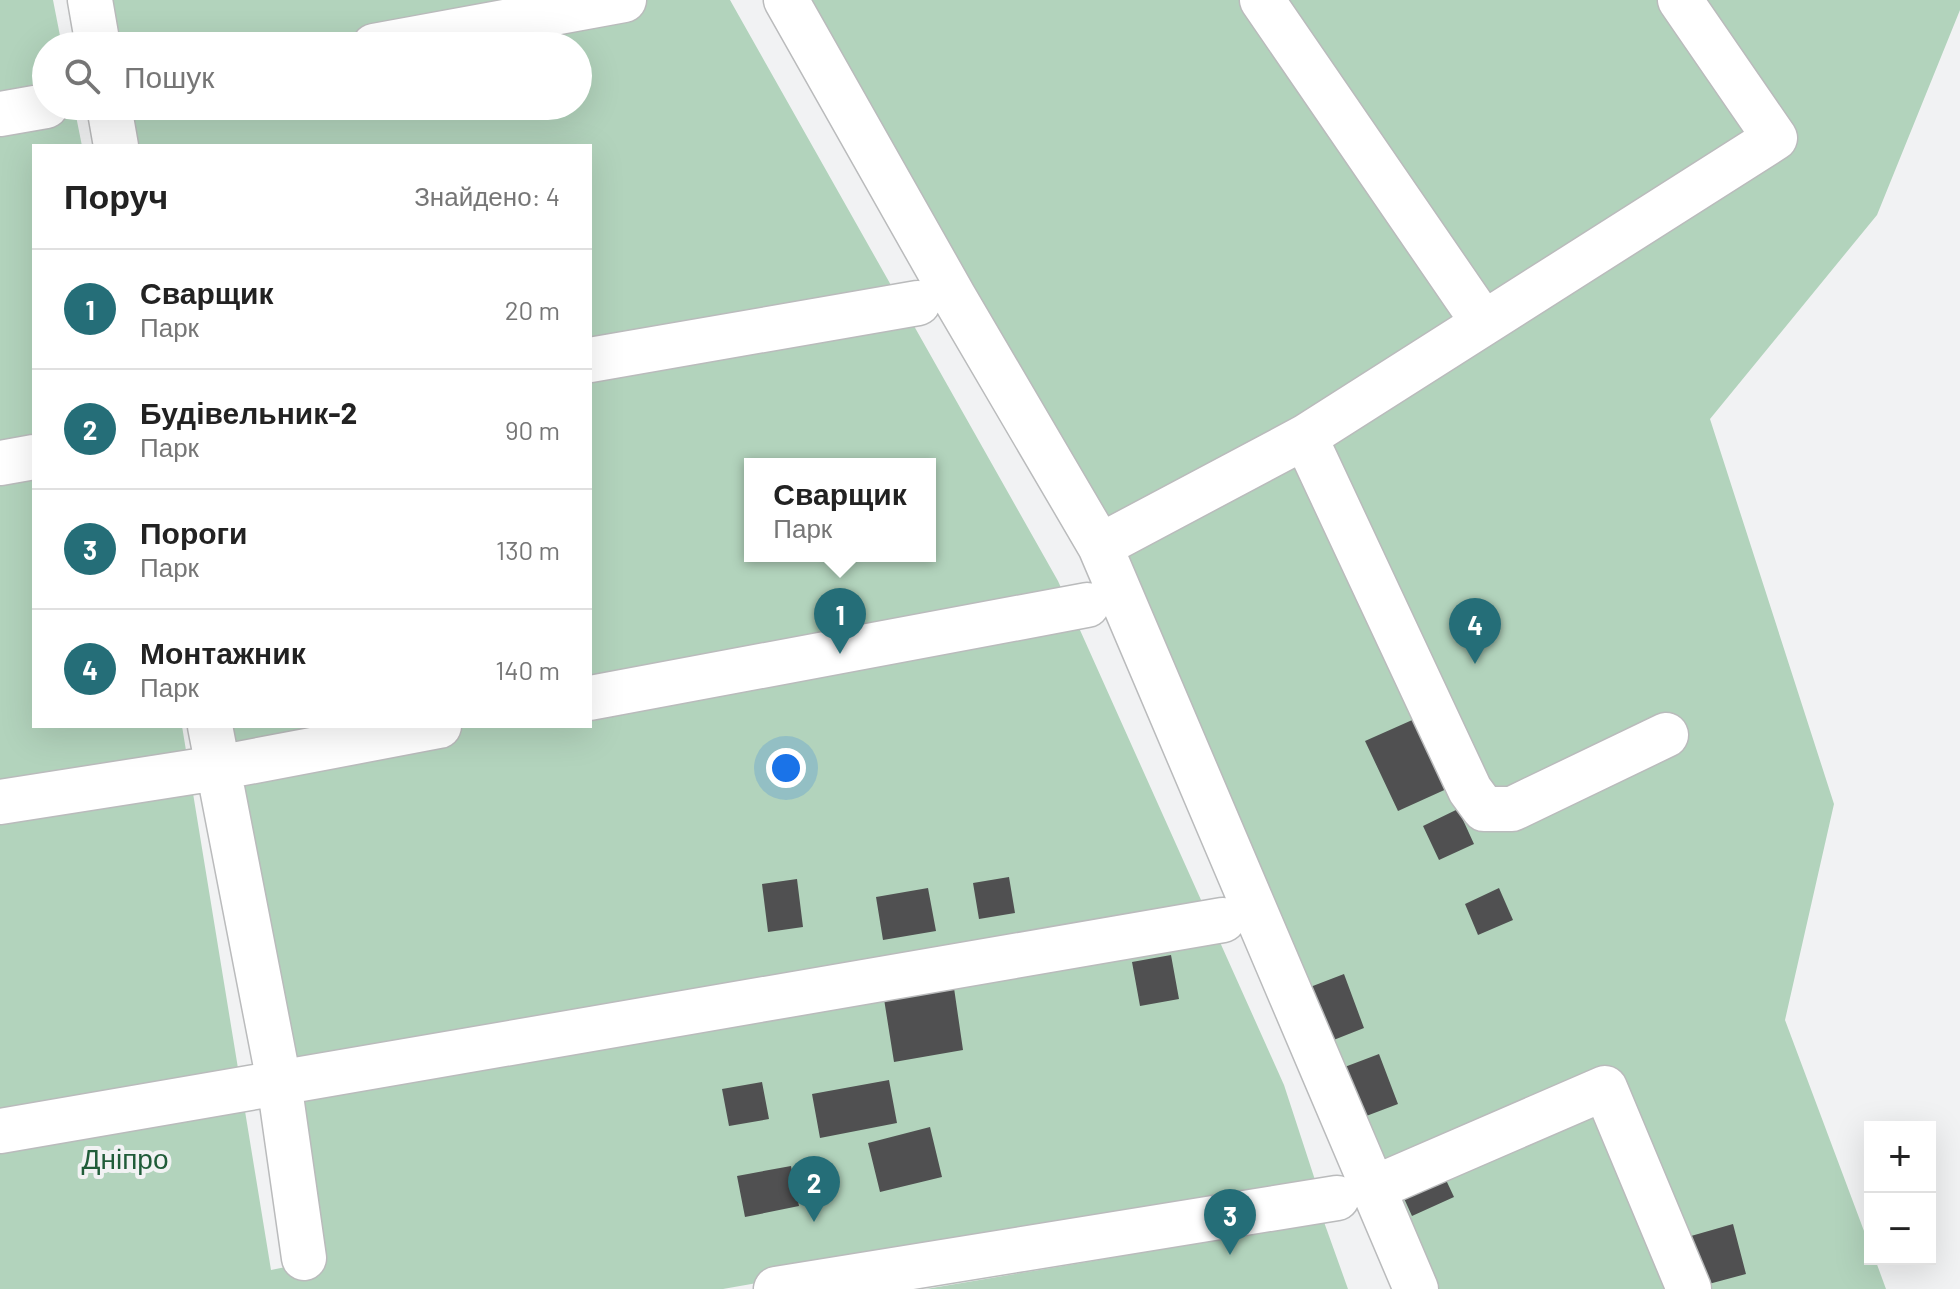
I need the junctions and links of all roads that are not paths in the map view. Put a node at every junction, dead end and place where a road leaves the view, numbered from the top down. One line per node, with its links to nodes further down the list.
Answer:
1 (90, 0): 6 (street)
2 (624, 0): 7 (street)
3 (786, 0): 18 (street)
4 (1262, 0): 13 (street)
5 (1680, 0): 13 (street)
6 (96, 32)
7 (450, 32)
8 (32, 108): 9 (street)
9 (0, 114)
10 (111, 120): 11 (street)
11 (116, 144)
12 (918, 303): 14 (street)
13 (1483, 322): 15 (street)
14 (592, 360)
15 (1305, 437): 18 (street); 22 (street)
16 (32, 457): 17 (street)
17 (0, 463)
18 (1100, 546): 28 (street)
19 (1087, 605): 20 (street)
20 (592, 698)
21 (418, 728): 23 (street)
22 (1666, 735)
23 (214, 747): 24 (street); 26 (street)
24 (0, 802)
25 (1223, 920): 26 (street)
26 (279, 1082): 27 (street); 29 (street)
27 (0, 1131)
28 (1355, 1193): 30 (street); 31 (street); 32 (street)
29 (304, 1258)
30 (776, 1289)
31 (1416, 1289)
32 (1689, 1289)

